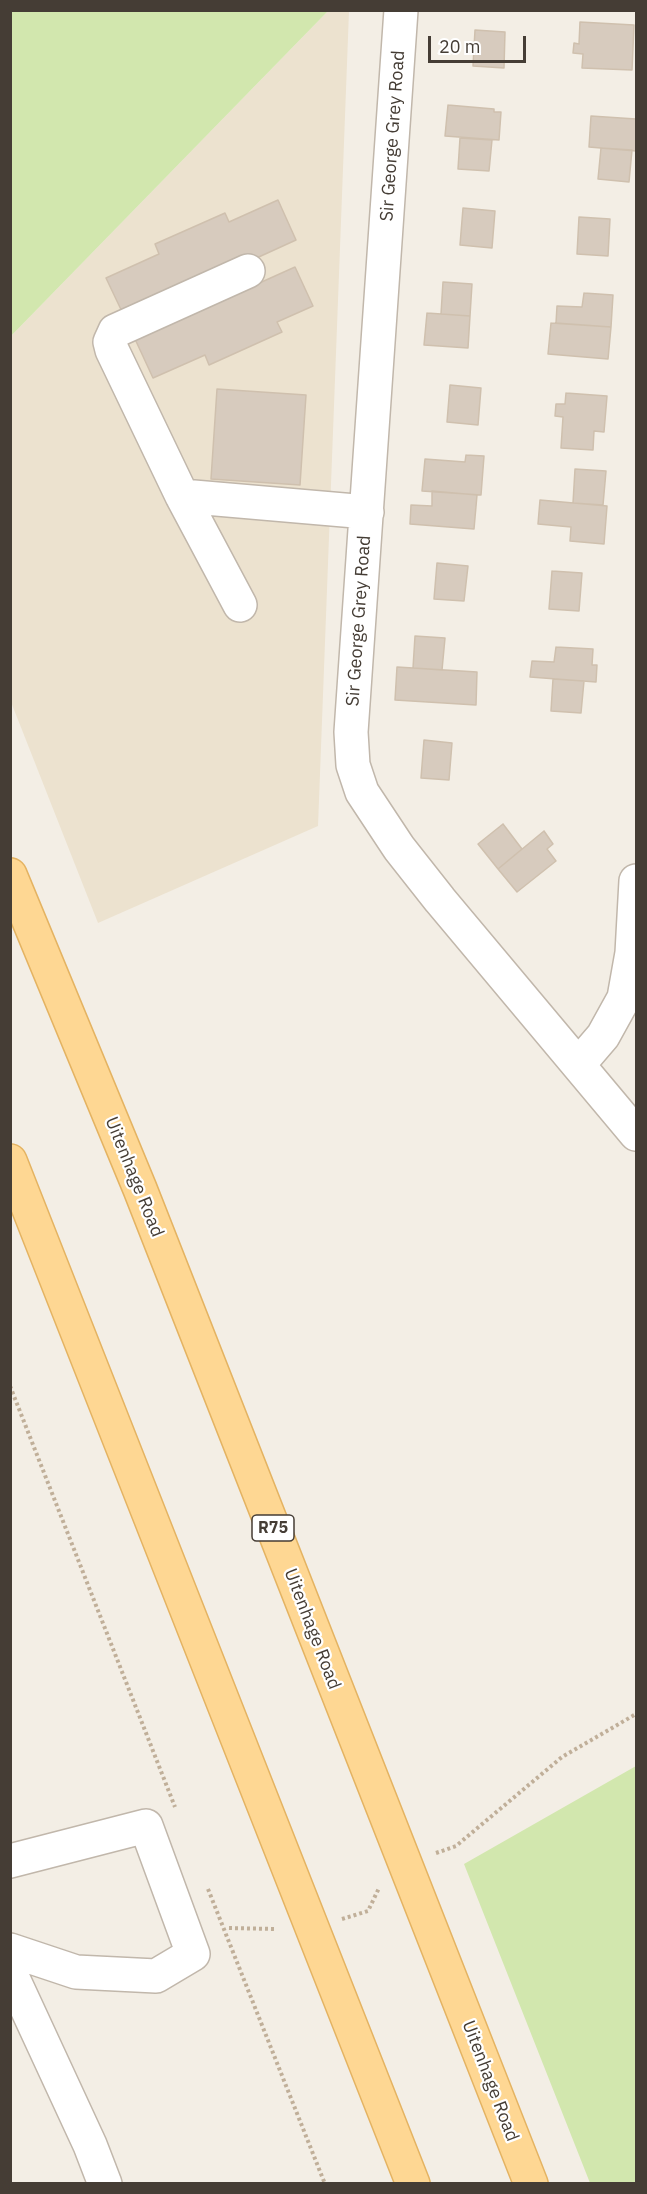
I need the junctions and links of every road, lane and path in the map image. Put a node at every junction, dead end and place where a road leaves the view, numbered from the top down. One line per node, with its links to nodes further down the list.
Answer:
1 (401, 10): 4 (street, Sir George Grey Road)
2 (248, 271): 3 (street)
3 (182, 496): 4 (street); 5 (street)
4 (367, 512): 8 (street, Sir George Grey Road)
5 (240, 604)
6 (10, 875): 15 (main road, Uitenhage Road / R75)
7 (636, 881): 8 (street)
8 (579, 1064): 9 (street, Sir George Grey Road)
9 (636, 1134)
10 (10, 1161): 18 (main road)
11 (10, 1386): 13 (path)
12 (636, 1714): 15 (path)
13 (176, 1808)
14 (10, 1861): 19 (street)
15 (405, 1864): 18 (path); 24 (main road, Uitenhage Road / R75)
16 (206, 1886): 22 (path)
17 (229, 1928): 18 (path)
18 (313, 1928): 23 (main road)
19 (10, 1950)
20 (10, 1972): 21 (street)
21 (105, 2184)
22 (325, 2184)
23 (413, 2184)
24 (531, 2184)

